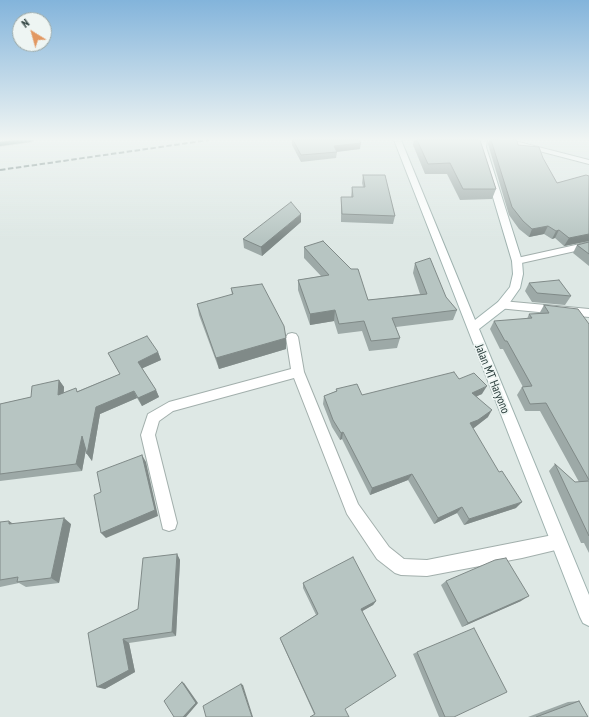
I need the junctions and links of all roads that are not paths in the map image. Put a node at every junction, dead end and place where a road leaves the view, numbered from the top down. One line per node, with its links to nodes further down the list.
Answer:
1 (410, 173): 7 (street, Jalan MT Haryono)
2 (489, 173): 4 (street)
3 (589, 245): 4 (street)
4 (517, 261): 5 (street)
5 (502, 306): 6 (street); 7 (street)
6 (589, 313)
7 (472, 328): 11 (street, Jalan MT Haryono)
8 (292, 337): 9 (street)
9 (298, 372): 10 (street); 11 (street)
10 (169, 523)
11 (558, 542): 12 (street, Jalan MT Haryono)
12 (589, 617)

